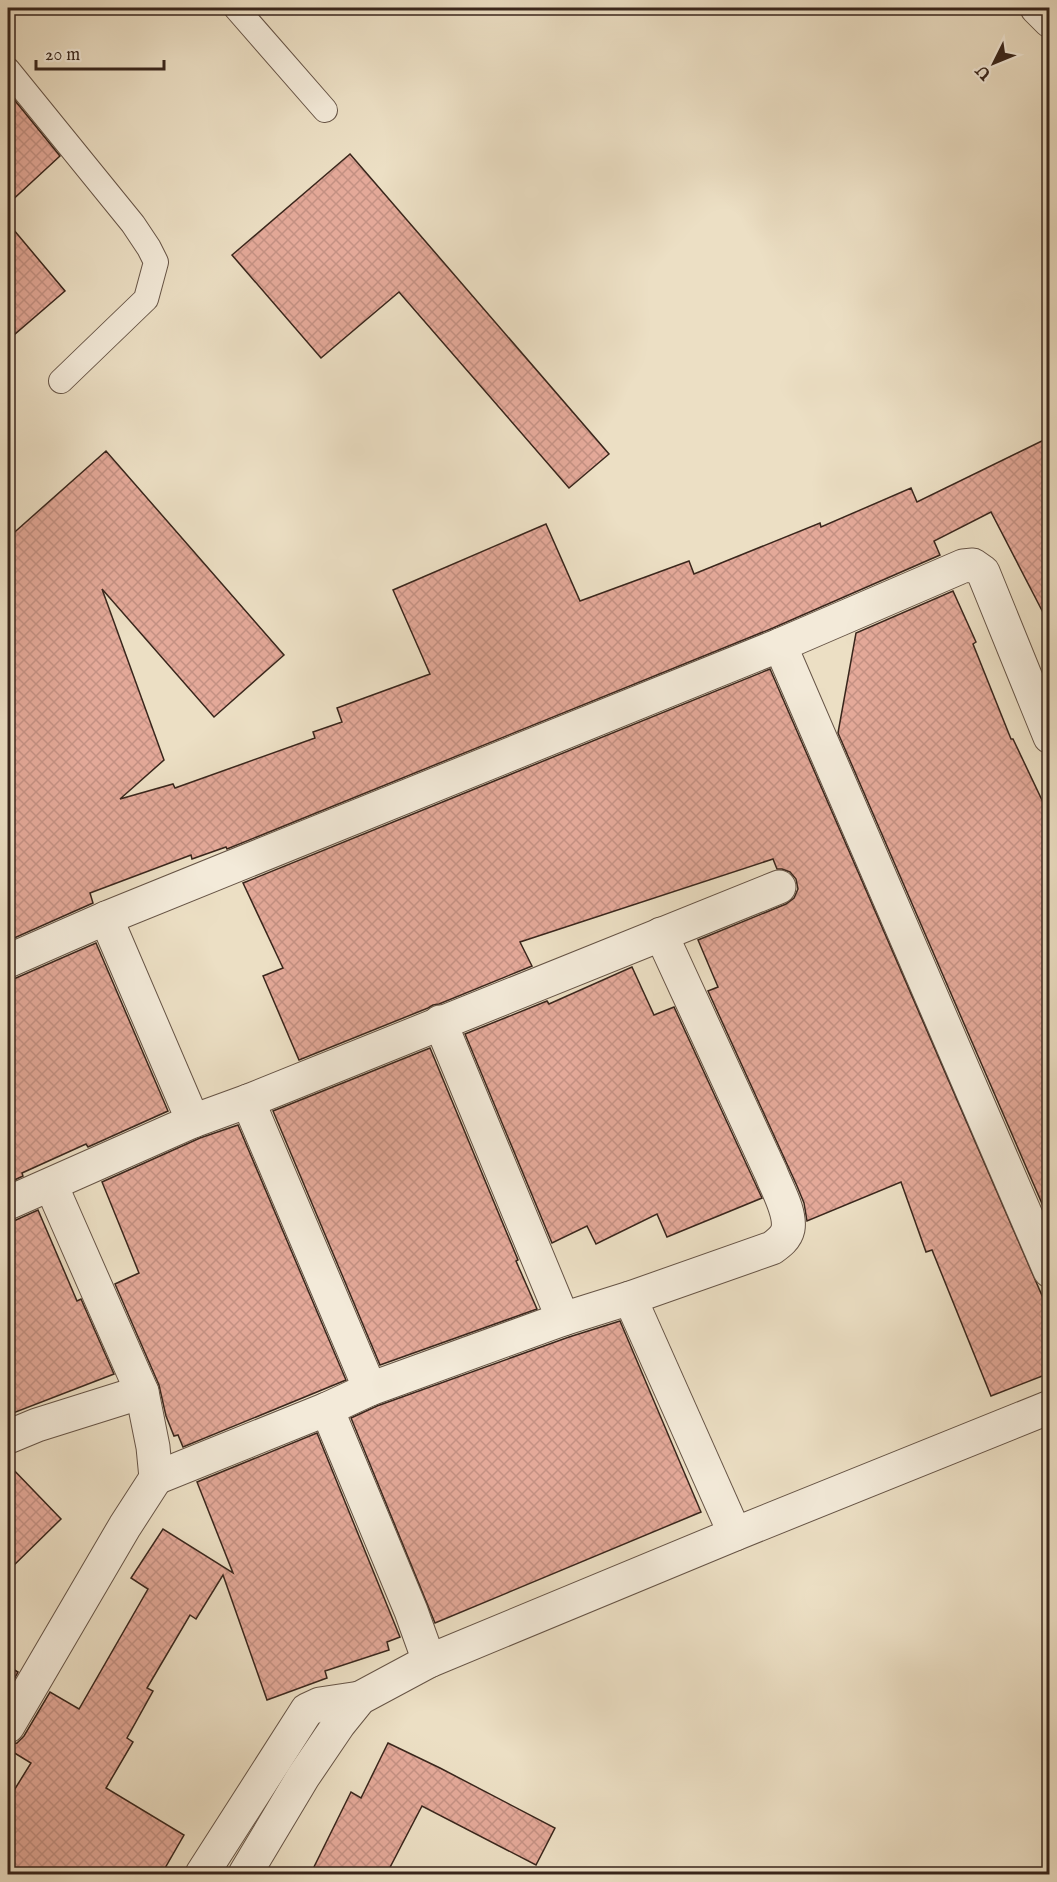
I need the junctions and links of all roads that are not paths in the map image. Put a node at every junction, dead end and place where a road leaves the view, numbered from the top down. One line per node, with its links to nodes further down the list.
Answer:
1 (236, 8): 5 (lane)
2 (1037, 8): 3 (street)
3 (1050, 21)
4 (8, 70): 6 (lane)
5 (325, 110)
6 (61, 381)
7 (780, 645): 8 (street); 10 (street); 18 (street)
8 (1050, 737)
9 (779, 887): 11 (street)
10 (106, 918): 12 (street); 15 (street)
11 (661, 934): 13 (street); 19 (street)
12 (8, 961)
13 (440, 1022): 14 (street); 20 (street)
14 (248, 1101): 15 (street); 21 (street)
15 (193, 1121): 16 (street)
16 (51, 1185): 17 (street); 22 (street)
17 (8, 1203)
18 (1050, 1270)
19 (630, 1298): 20 (street); 27 (street)
20 (563, 1319): 21 (street)
21 (370, 1389): 24 (street)
22 (142, 1392): 25 (street); 26 (street)
23 (1050, 1407): 27 (street)
24 (327, 1409): 26 (street); 28 (street)
25 (8, 1437)
26 (156, 1478): 30 (street)
27 (735, 1534): 28 (street)
28 (429, 1660): 29 (street)
29 (360, 1698): 31 (street); 32 (street)
30 (8, 1722)
31 (202, 1875)
32 (245, 1875)

